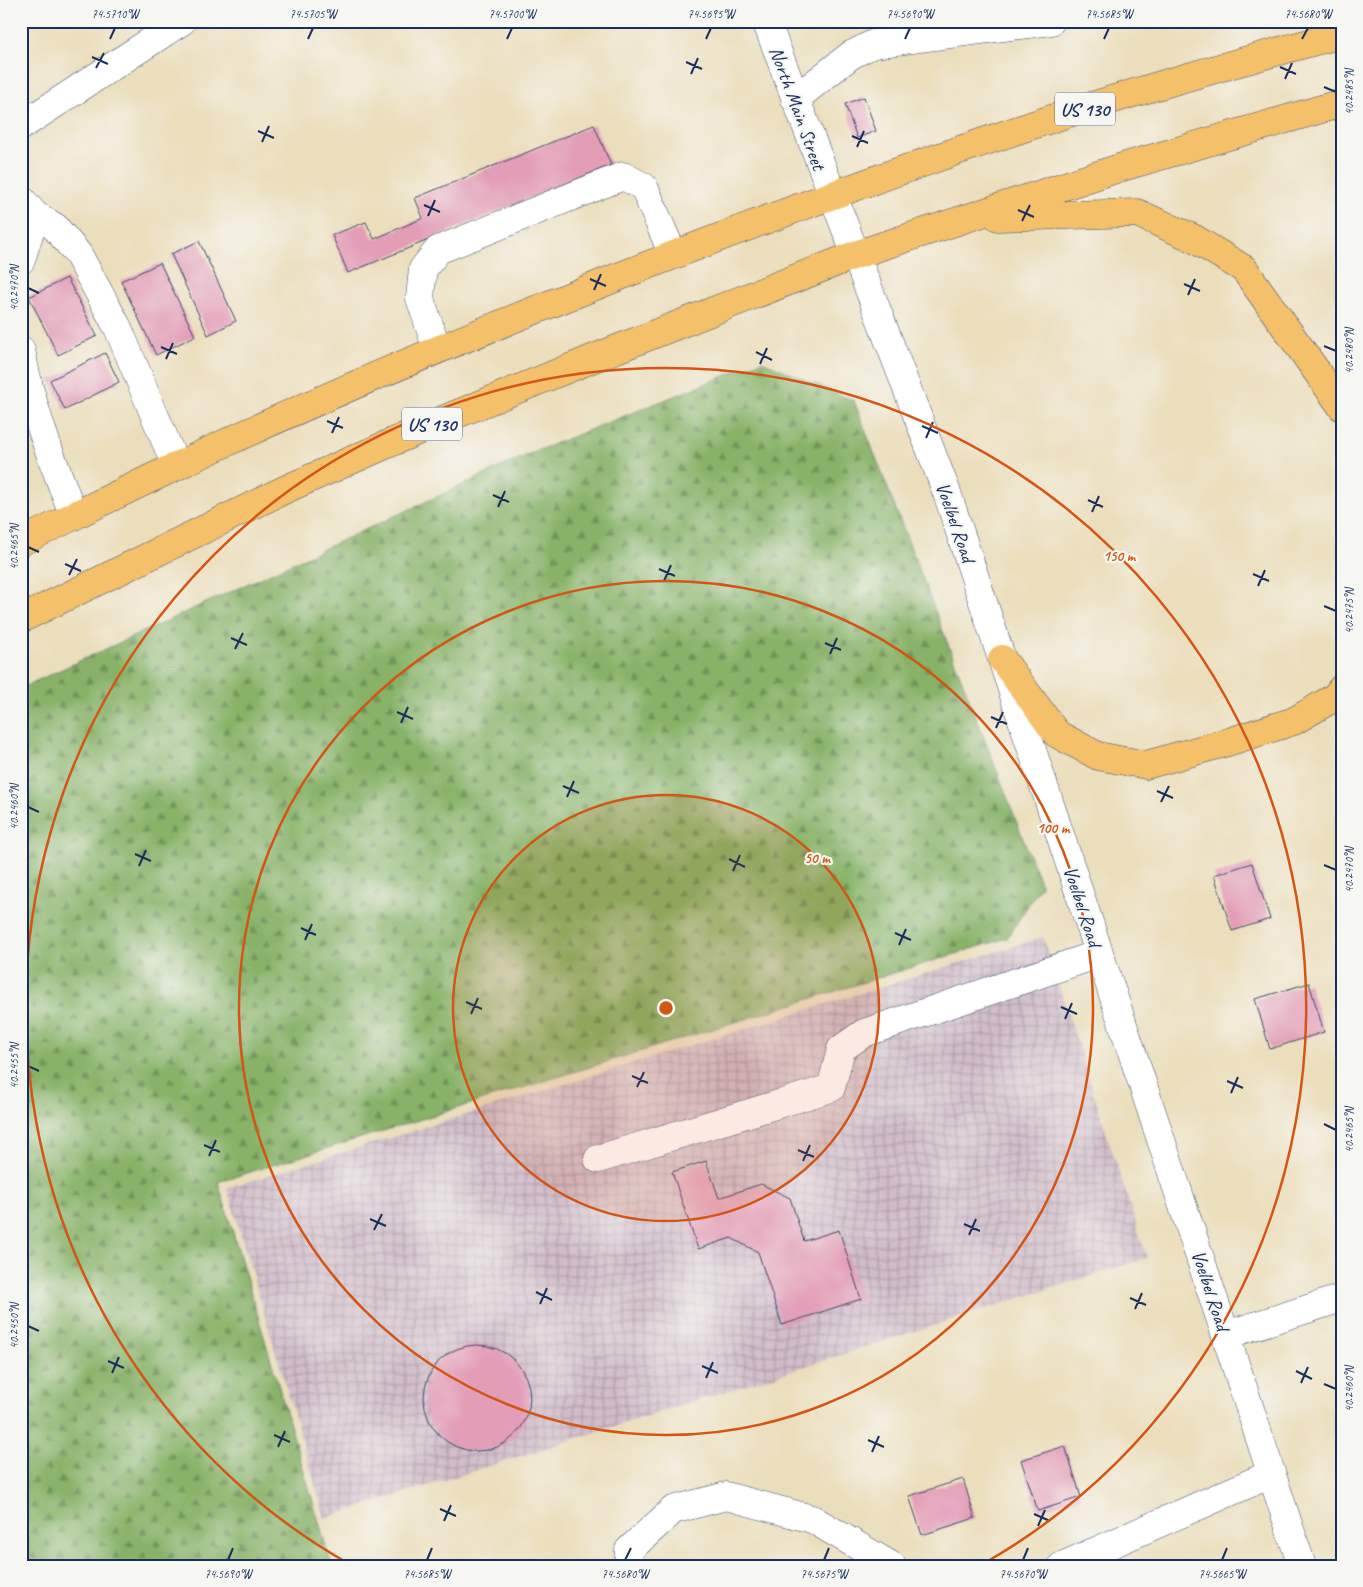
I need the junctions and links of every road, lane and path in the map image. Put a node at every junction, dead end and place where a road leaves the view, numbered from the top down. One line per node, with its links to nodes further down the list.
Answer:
1 (182, 21): 7 (street)
2 (766, 21): 5 (street, North Main Street)
3 (1051, 21): 5 (street)
4 (1342, 34): 8 (highway, US 130)
5 (795, 99): 8 (street, North Main Street)
6 (1342, 102): 10 (highway, US 130)
7 (21, 126)
8 (831, 194): 11 (highway, US 130); 12 (street, Voelbel Road)
9 (28, 207): 13 (street); 17 (street)
10 (972, 218): 12 (highway, US 130); 16 (highway)
11 (673, 254): 14 (highway, US 130); 14 (street)
12 (855, 256): 20 (highway, US 130); 21 (street, Voelbel Road)
13 (21, 260)
14 (436, 349): 17 (highway, US 130)
15 (21, 350): 18 (street)
16 (1342, 407)
17 (176, 466): 18 (highway, US 130)
18 (74, 516): 19 (highway, US 130)
19 (21, 542)
20 (21, 620)
21 (1002, 659): 22 (highway); 23 (street, Voelbel Road)
22 (1342, 688)
23 (1099, 954): 24 (street); 26 (street, Voelbel Road)
24 (598, 1159)
25 (1342, 1298): 26 (street)
26 (1226, 1335): 27 (street, Voelbel Road)
27 (1271, 1474): 30 (street); 31 (street, Voelbel Road)
28 (628, 1566): 29 (street)
29 (892, 1566)
30 (1062, 1566)
31 (1302, 1566)

